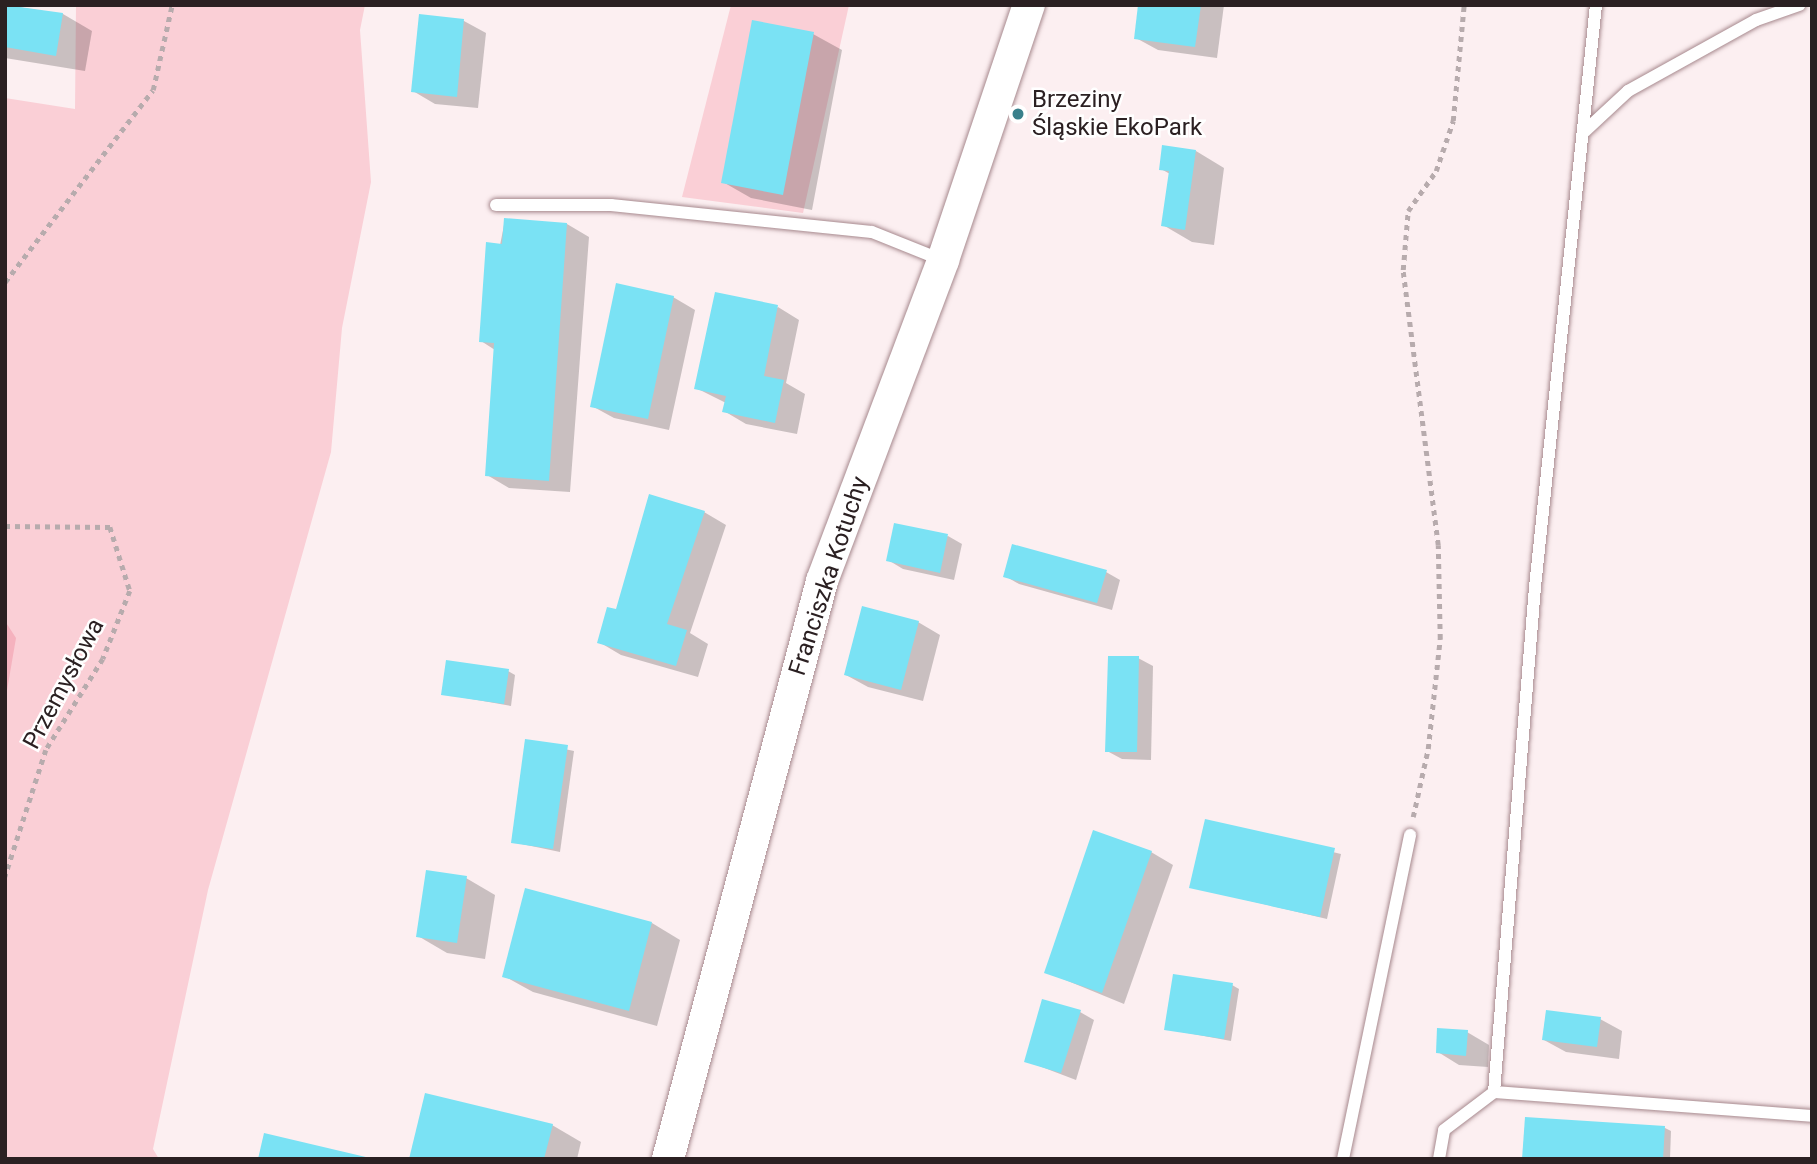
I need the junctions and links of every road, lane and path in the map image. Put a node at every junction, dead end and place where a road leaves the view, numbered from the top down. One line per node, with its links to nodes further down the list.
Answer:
1 (172, 5): 9 (path)
2 (1029, 5): 8 (street, Franciszka Kotuchy)
3 (1464, 5): 11 (path)
4 (1596, 5): 6 (lane)
5 (1799, 5): 6 (lane)
6 (1585, 131): 13 (lane)
7 (496, 205): 8 (lane)
8 (943, 260): 15 (street, Franciszka Kotuchy)
9 (5, 282)
10 (5, 526): 12 (path, Przemysłowa)
11 (1410, 835): 16 (lane)
12 (5, 877)
13 (1494, 1092): 14 (lane); 17 (lane)
14 (1812, 1116)
15 (668, 1159)
16 (1343, 1159)
17 (1439, 1159)

